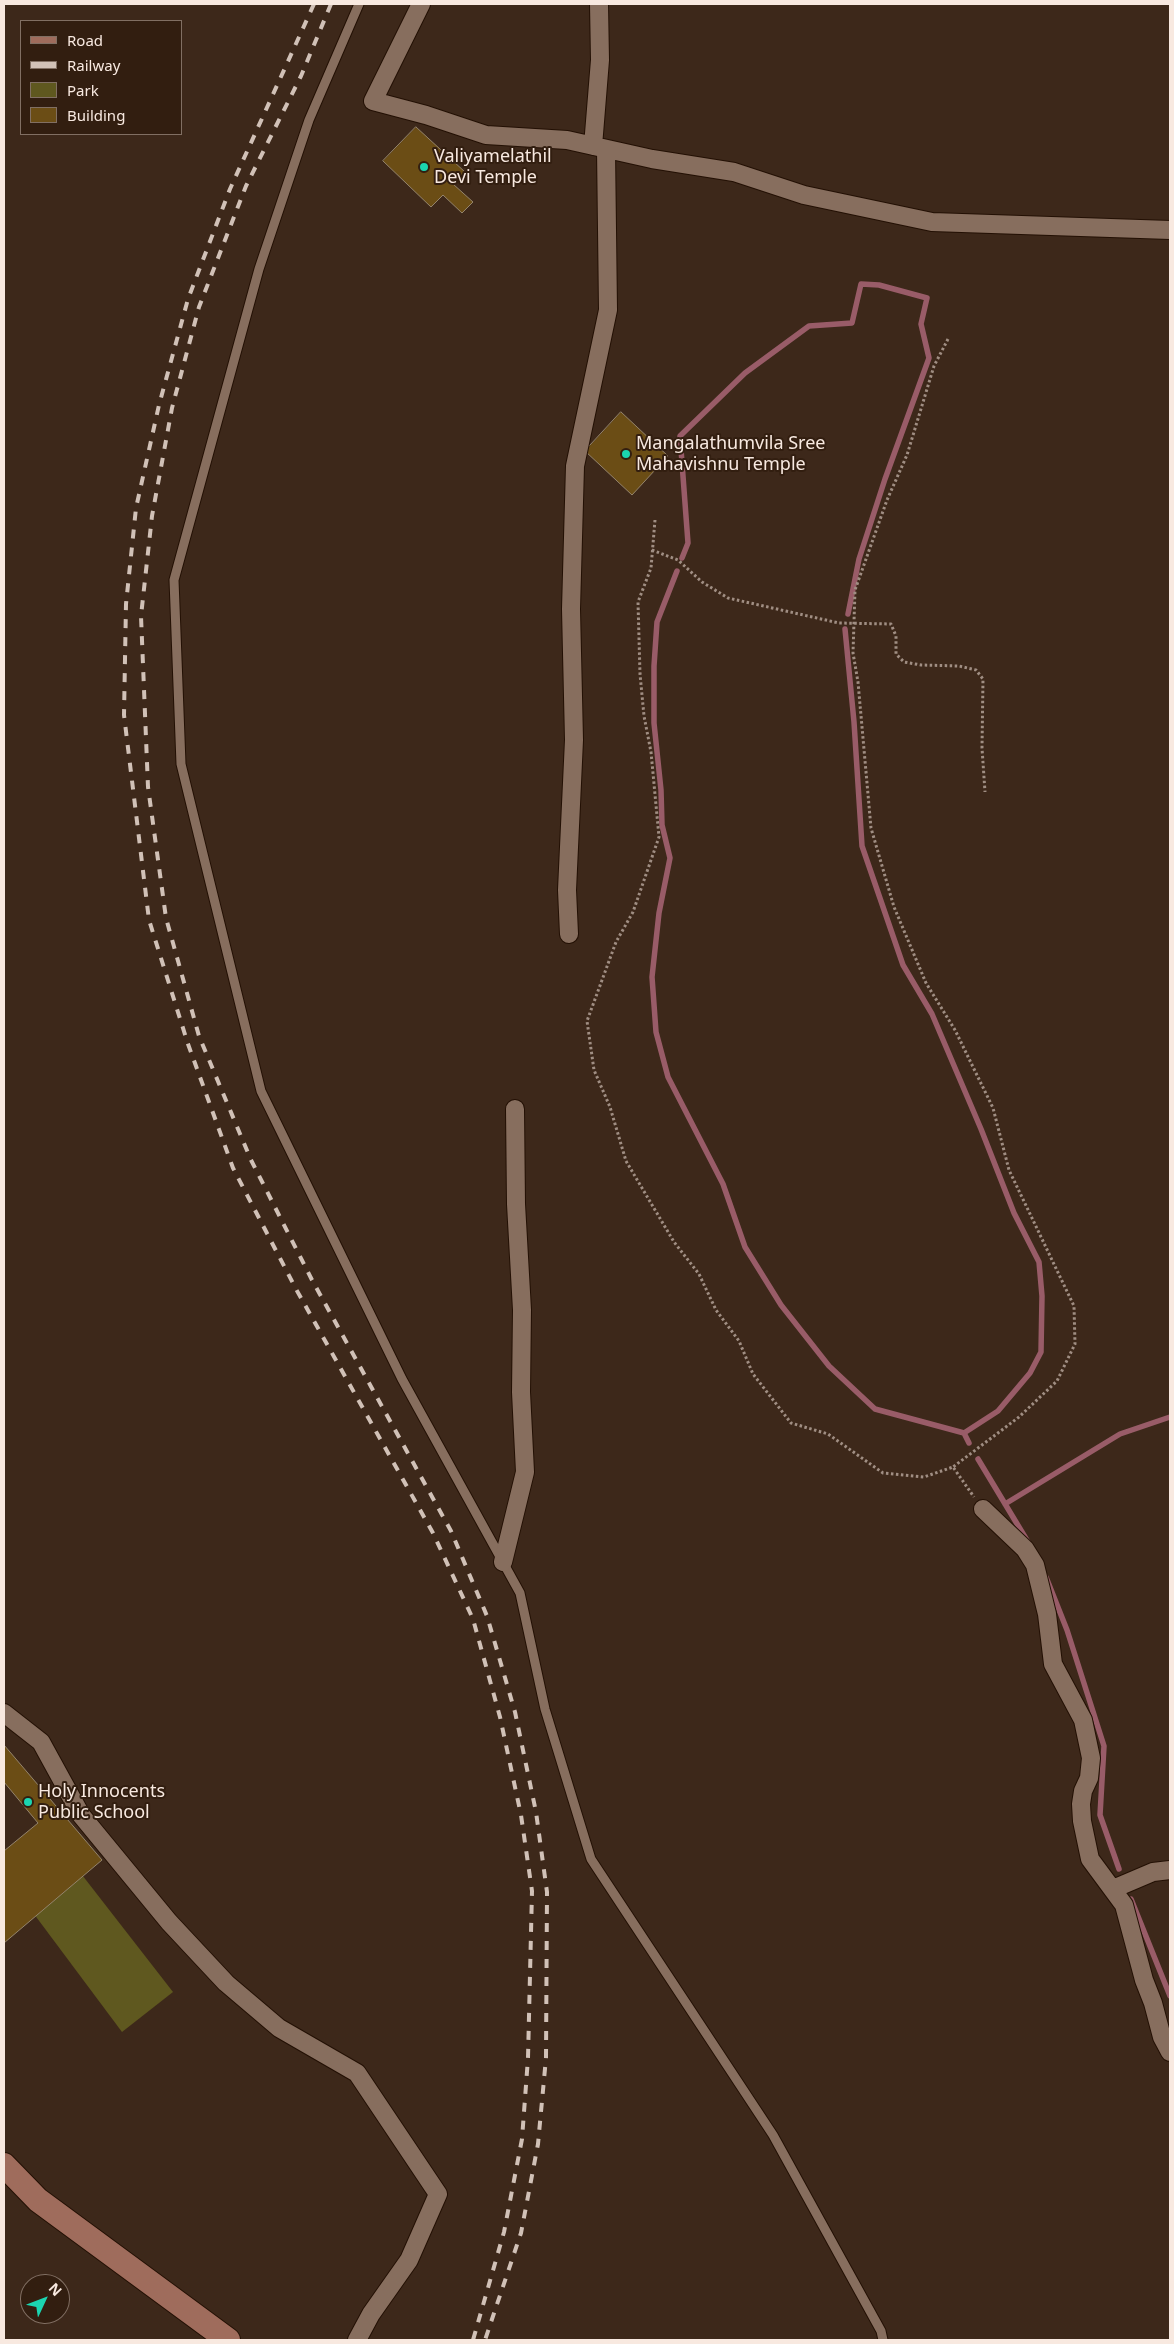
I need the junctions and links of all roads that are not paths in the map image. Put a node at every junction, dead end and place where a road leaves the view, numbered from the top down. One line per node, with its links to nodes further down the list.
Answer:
1 (359, 4): 9 (lane)
2 (421, 4): 4 (street)
3 (599, 4): 4 (street)
4 (599, 147): 5 (street); 6 (street)
5 (1170, 230)
6 (569, 934)
7 (516, 1109): 9 (street)
8 (983, 1510): 12 (street)
9 (503, 1562): 17 (lane)
10 (4, 1713): 16 (street)
11 (1170, 1870): 12 (street)
12 (1113, 1889): 13 (street)
13 (1170, 2052)
14 (4, 2165): 15 (main road)
15 (228, 2340)
16 (357, 2340)
17 (883, 2340)

